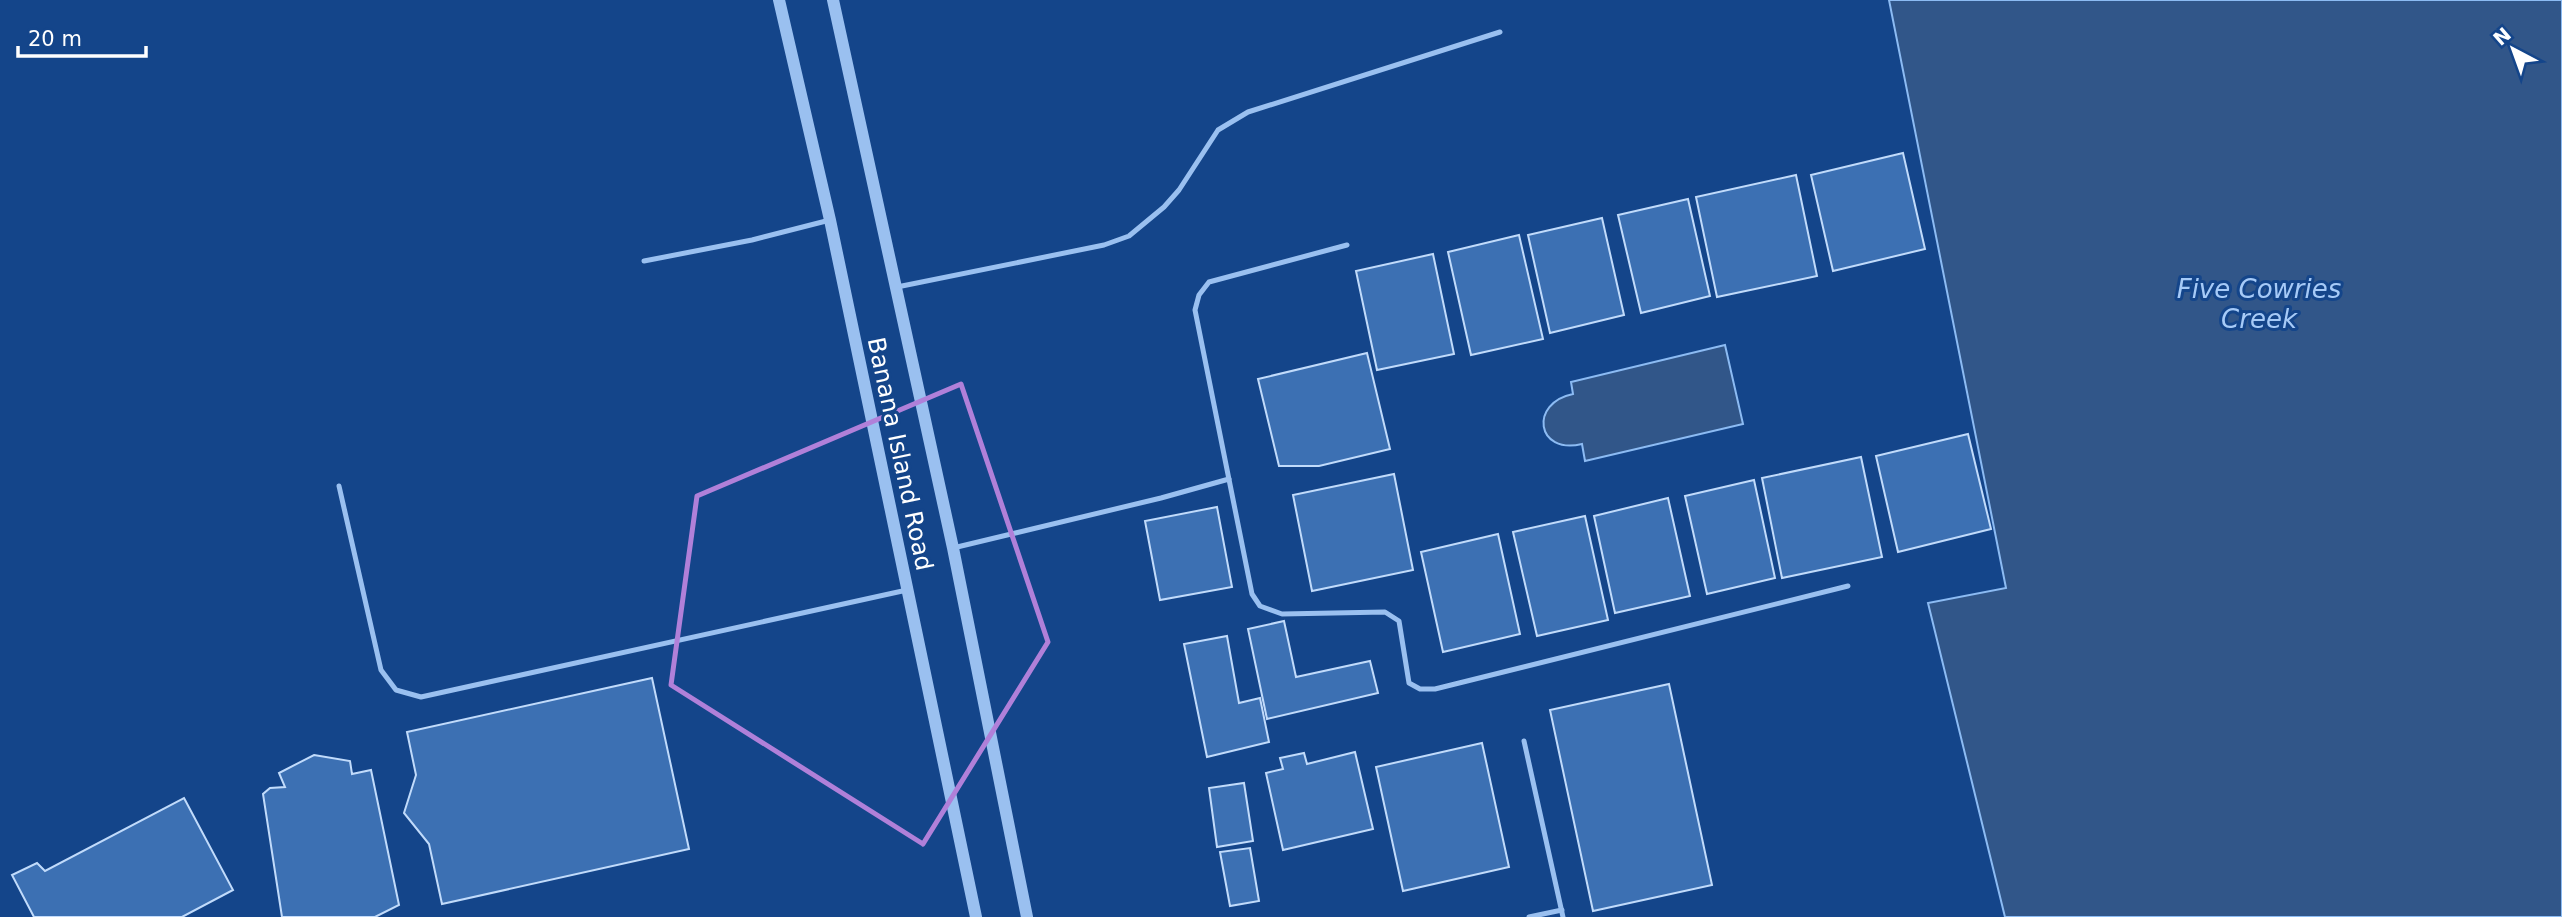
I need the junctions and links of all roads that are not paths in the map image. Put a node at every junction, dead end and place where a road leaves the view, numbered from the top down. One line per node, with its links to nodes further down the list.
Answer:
1 (779, 0): 4 (street, Banana Island Road)
2 (833, 0): 7 (street, Banana Island Road)
3 (1500, 32): 7 (lane)
4 (830, 220): 6 (lane); 12 (street, Banana Island Road)
5 (1347, 245): 8 (lane)
6 (644, 261)
7 (894, 287): 10 (street, Banana Island Road)
8 (1229, 479): 10 (lane); 11 (lane)
9 (339, 486): 12 (lane)
10 (953, 548): 16 (street, Banana Island Road)
11 (1848, 586)
12 (907, 590): 15 (street, Banana Island Road)
13 (1524, 741): 14 (lane)
14 (1562, 910): 17 (lane); 18 (lane)
15 (976, 917)
16 (1027, 917)
17 (1529, 917)
18 (1563, 917)

